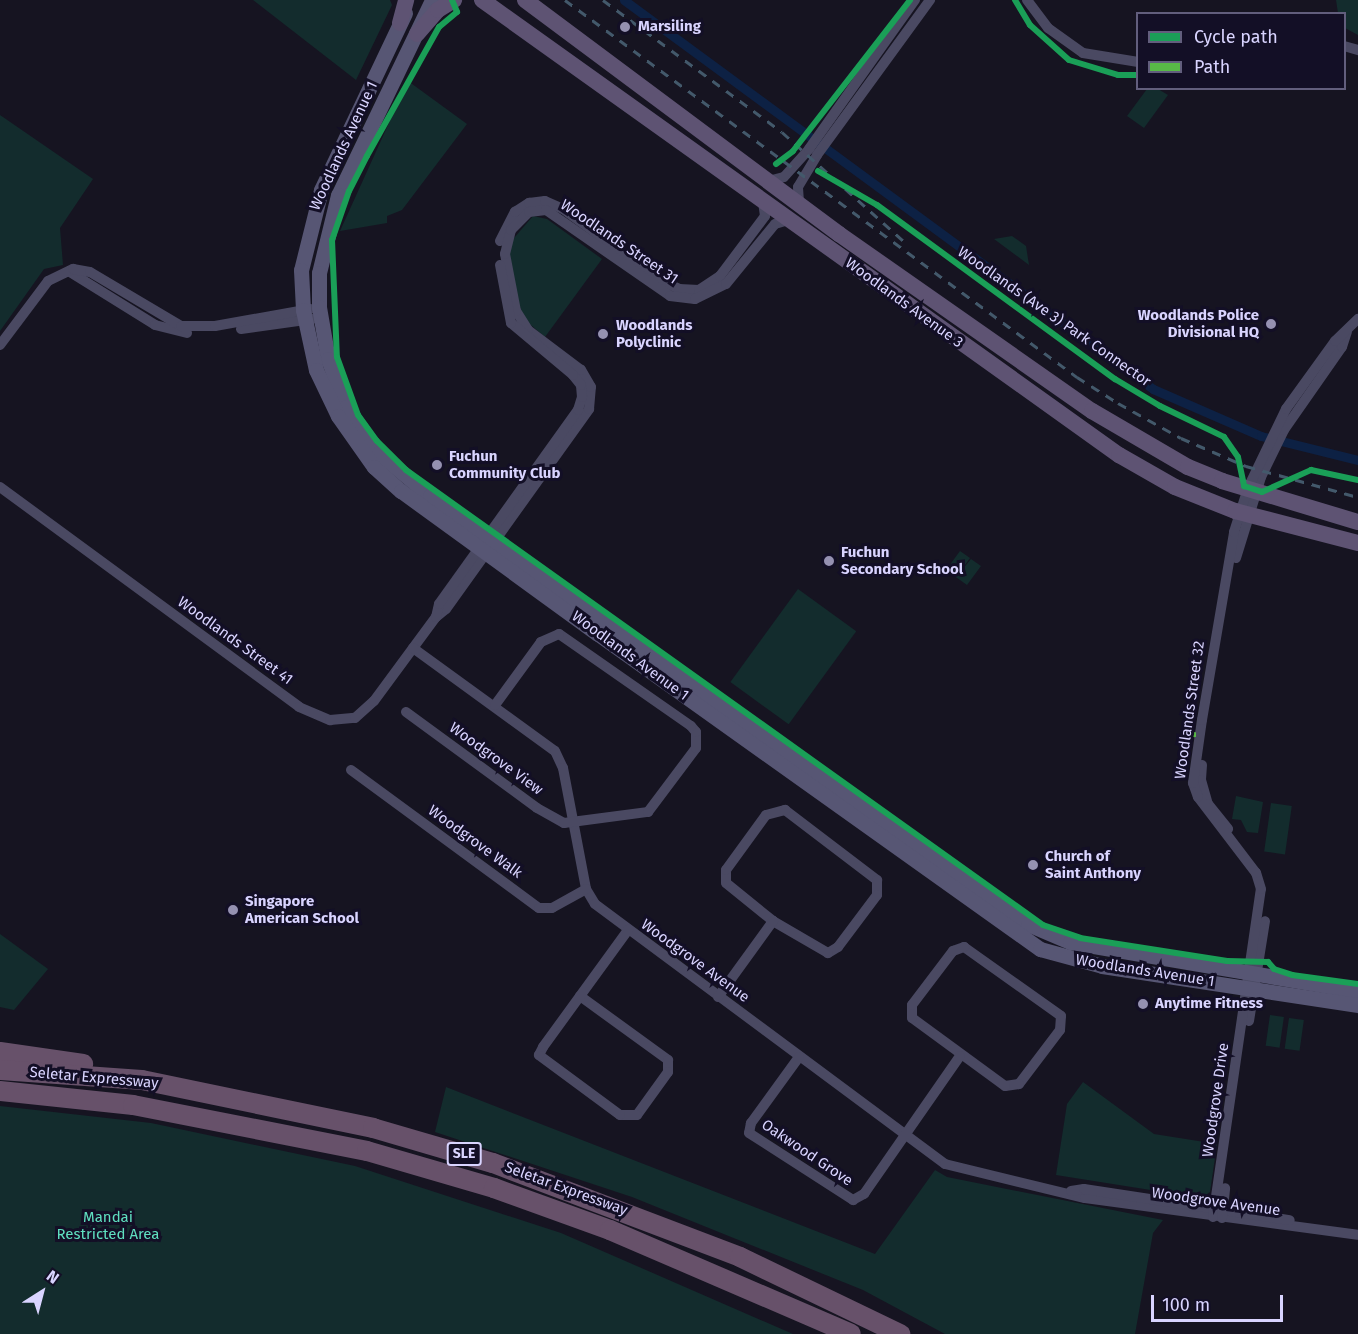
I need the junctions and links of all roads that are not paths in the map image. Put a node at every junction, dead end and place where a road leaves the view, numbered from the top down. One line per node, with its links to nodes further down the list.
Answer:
1 (406, 0): 10 (main road)
2 (412, 0): 10 (main road, Woodlands Avenue 1)
3 (432, 0): 11 (main road, Woodlands Avenue 1)
4 (454, 0): 11 (main road)
5 (525, 0): 15 (main road, Woodlands Avenue 3)
6 (915, 0): 13 (street)
7 (930, 0): 13 (street)
8 (1027, 0): 12 (street)
9 (481, 1): 16 (main road, Woodlands Avenue 3)
10 (400, 23): 20 (main road, Woodlands Avenue 1)
11 (417, 34): 19 (main road, Woodlands Avenue 1)
12 (1136, 62)
13 (829, 130): 14 (street)
14 (813, 152): 15 (street); 17 (street)
15 (768, 181): 17 (main road, Woodlands Avenue 3)
16 (763, 201): 18 (main road, Woodlands Avenue 3); 28 (street, Woodlands Street 31)
17 (799, 202): 24 (main road, Woodlands Avenue 3)
18 (788, 220): 25 (main road, Woodlands Avenue 3); 28 (street, Woodlands Street 31)
19 (320, 312): 20 (street); 28 (main road, Woodlands Avenue 1)
20 (304, 315): 22 (street); 28 (main road, Woodlands Avenue 1)
21 (1358, 319): 24 (street, Woodlands Street 32)
22 (0, 345)
23 (0, 487): 29 (street, Woodlands Street 41)
24 (1246, 487): 25 (street, Woodlands Street 32); 26 (main road, Woodlands Avenue 3)
25 (1243, 514): 27 (main road, Woodlands Avenue 3); 37 (street, Woodlands Street 32)
26 (1358, 522)
27 (1358, 543)
28 (487, 545): 29 (street, Woodlands Street 41); 37 (main road, Woodlands Avenue 1)
29 (413, 648): 30 (street, Woodgrove Avenue)
30 (495, 705): 33 (street, Woodgrove Avenue); 33 (street)
31 (406, 712): 33 (street, Woodgrove View)
32 (351, 770): 34 (street, Woodgrove Walk)
33 (571, 824): 34 (street, Woodgrove Avenue)
34 (586, 889): 36 (street, Woodgrove Avenue)
35 (774, 921): 35 (street); 40 (street)
36 (628, 930): 39 (street); 40 (street, Woodgrove Avenue)
37 (1252, 980): 38 (main road, Woodlands Avenue 1); 41 (main road, Woodlands Avenue 1); 49 (street, Woodgrove Drive)
38 (1358, 991)
39 (580, 996): 39 (street)
40 (718, 997): 44 (street, Woodgrove Avenue)
41 (1358, 1005)
42 (0, 1052): 46 (highway)
43 (960, 1056): 43 (street); 48 (street)
44 (799, 1057): 48 (street, Woodgrove Avenue); 48 (street, Oakwood Grove)
45 (0, 1070): 46 (highway, Seletar Expressway / SLE)
46 (142, 1080): 52 (highway, Seletar Expressway / SLE)
47 (0, 1091): 51 (highway, Seletar Expressway / SLE)
48 (906, 1135): 49 (street, Woodgrove Avenue)
49 (1218, 1213): 50 (street, Woodgrove Avenue)
50 (1358, 1234)
51 (851, 1334)
52 (900, 1334)

